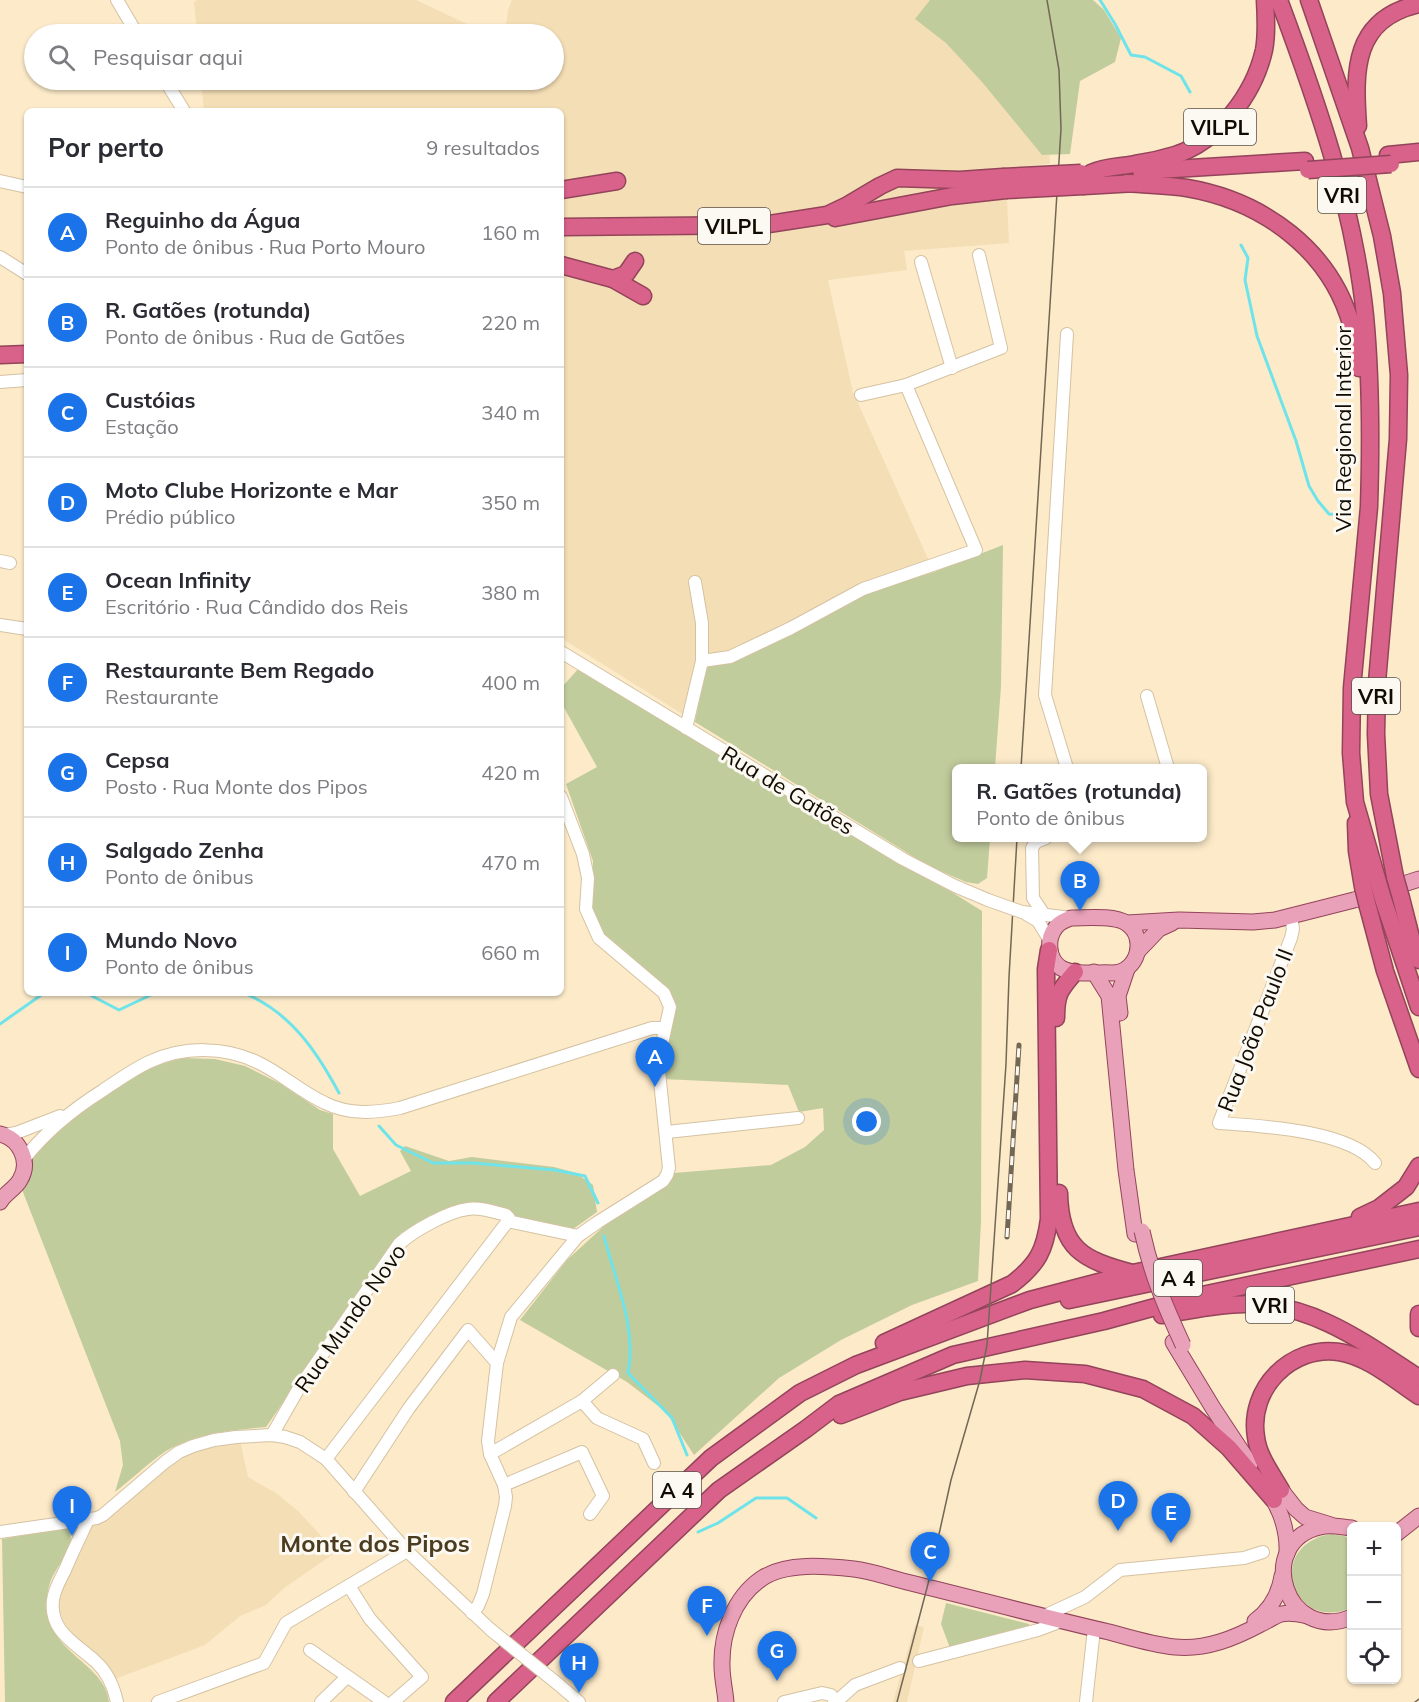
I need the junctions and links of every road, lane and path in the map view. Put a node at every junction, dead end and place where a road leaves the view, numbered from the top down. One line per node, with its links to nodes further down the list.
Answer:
1 (117, 0): 6 (street)
2 (1265, 0): 14 (highway, VILPL)
3 (1279, 0): 41 (highway, Via Regional Interior / VRI)
4 (1309, 0): 9 (highway, VRI)
5 (1419, 4): 9 (highway)
6 (131, 24)
7 (171, 90): 8 (street)
8 (182, 108)
9 (1360, 148): 54 (highway, VRI, bridge)
10 (1419, 152): 11 (highway, VILPL)
11 (1390, 160): 12 (highway, VILPL); 13 (highway, VILPL)
12 (1419, 161)
13 (1306, 165): 14 (highway, VILPL); 18 (highway, VILPL)
14 (1085, 177): 18 (highway, VILPL); 19 (highway, VILPL, bridge)
15 (897, 178): 19 (highway, VILPL); 22 (highway); 23 (highway, VILPL)
16 (0, 181): 20 (street)
17 (617, 181): 21 (highway)
18 (1127, 183): 41 (highway, VILPL)
19 (1004, 184): 22 (highway, VILPL)
20 (24, 186)
21 (564, 190)
22 (902, 206): 24 (highway, VILPL)
23 (564, 228)
24 (564, 228)
25 (979, 255): 36 (street)
26 (0, 258): 30 (street)
27 (635, 261): 31 (highway)
28 (921, 262): 36 (street)
29 (564, 266): 31 (highway)
30 (24, 272)
31 (613, 279): 32 (highway)
32 (643, 296)
33 (1066, 334): 49 (street)
34 (24, 354): 35 (highway)
35 (0, 355)
36 (952, 368): 39 (street)
37 (24, 380): 38 (street)
38 (0, 382)
39 (906, 385): 40 (street); 46 (street)
40 (861, 395)
41 (1369, 398): 55 (highway, Via Regional Interior / VRI, bridge)
42 (695, 582): 46 (street)
43 (0, 626): 44 (street)
44 (24, 629)
45 (564, 654): 48 (street, Rua de Gatões)
46 (702, 661): 48 (street)
47 (1147, 696): 50 (street)
48 (686, 728): 56 (street, Rua de Gatões, bridge)
49 (1066, 764)
50 (1167, 764)
51 (564, 805): 70 (street)
52 (1036, 842): 57 (street)
53 (1419, 879): 58 (main road)
54 (1401, 898): 62 (highway); 65 (highway, VRI)
55 (1376, 905): 69 (highway); 71 (highway)
56 (1022, 912): 57 (street, Rua de Gatões); 63 (street, Rua de Gatões)
57 (1043, 914): 59 (street, Rua de Gatões)
58 (1291, 916): 60 (main road); 77 (street, Rua João Paulo II)
59 (1071, 918): 61 (main road); 63 (main road)
60 (1179, 920): 61 (main road); 64 (main road)
61 (1126, 923): 64 (main road)
62 (1419, 940)
63 (1049, 945): 67 (main road); 95 (highway)
64 (1138, 951): 66 (main road)
65 (1419, 960)
66 (1126, 969): 68 (main road); 83 (main road)
67 (1075, 972): 68 (main road); 87 (highway)
68 (1094, 972): 83 (main road)
69 (1419, 1007)
70 (665, 1028): 72 (street); 74 (street)
71 (1419, 1069)
72 (72, 1111): 75 (street); 76 (street)
73 (798, 1118): 74 (street)
74 (667, 1132): 85 (street)
75 (3, 1134): 76 (main road)
76 (24, 1159): 79 (main road)
77 (1375, 1163)
78 (1419, 1166): 84 (highway)
79 (3, 1197)
80 (1419, 1211): 84 (highway)
81 (508, 1221): 85 (street, Rua Mundo Novo); 99 (street, Rua Mundo Novo); 101 (street)
82 (1419, 1227): 91 (highway, A 4)
83 (1138, 1232): 105 (main road)
84 (1307, 1234): 87 (highway)
85 (578, 1236): 92 (street)
86 (1419, 1249): 89 (highway, A 4)
87 (1133, 1273): 91 (highway)
88 (1419, 1314): 90 (highway)
89 (1104, 1321): 94 (highway, VRI); 98 (highway, A 4)
90 (1419, 1328)
91 (938, 1333): 95 (highway, A 4)
92 (497, 1363): 100 (street); 104 (street)
93 (613, 1375): 97 (street)
94 (1419, 1378)
95 (800, 1392): 132 (highway, A 4)
96 (1419, 1396): 105 (highway)
97 (582, 1401): 100 (street); 102 (street)
98 (806, 1429): 105 (highway); 133 (highway, A 4)
99 (272, 1435): 101 (street); 107 (street)
100 (490, 1454): 103 (street)
101 (326, 1459): 104 (street)
102 (654, 1463)
103 (504, 1485): 106 (street); 116 (street)
104 (354, 1491): 111 (street)
105 (1277, 1495): 108 (main road); 113 (main road)
106 (590, 1514)
107 (88, 1520): 110 (street); 127 (street)
108 (1332, 1525): 109 (main road); 113 (main road)
109 (1347, 1528)
110 (0, 1532)
111 (407, 1551): 115 (street); 116 (street)
112 (1263, 1552): 117 (street)
113 (1287, 1554): 114 (main road)
114 (1283, 1572): 118 (main road); 122 (main road)
115 (349, 1586): 128 (street); 131 (street)
116 (472, 1613): 134 (street, bridge)
117 (1044, 1616): 119 (main road); 135 (main road)
118 (1308, 1616): 120 (main road); 122 (main road)
119 (1062, 1621): 121 (main road); 124 (street)
120 (1347, 1622)
121 (1094, 1629): 122 (main road); 138 (street)
122 (1228, 1640)
123 (310, 1650): 126 (street)
124 (919, 1661)
125 (900, 1668): 137 (street)
126 (347, 1677): 129 (street); 130 (street)
127 (117, 1702)
128 (158, 1702)
129 (321, 1702)
130 (384, 1702)
131 (393, 1702)
132 (454, 1702)
133 (496, 1702)
134 (579, 1702)
135 (726, 1702)
136 (784, 1702): 137 (street)
137 (836, 1702)
138 (1086, 1702)

